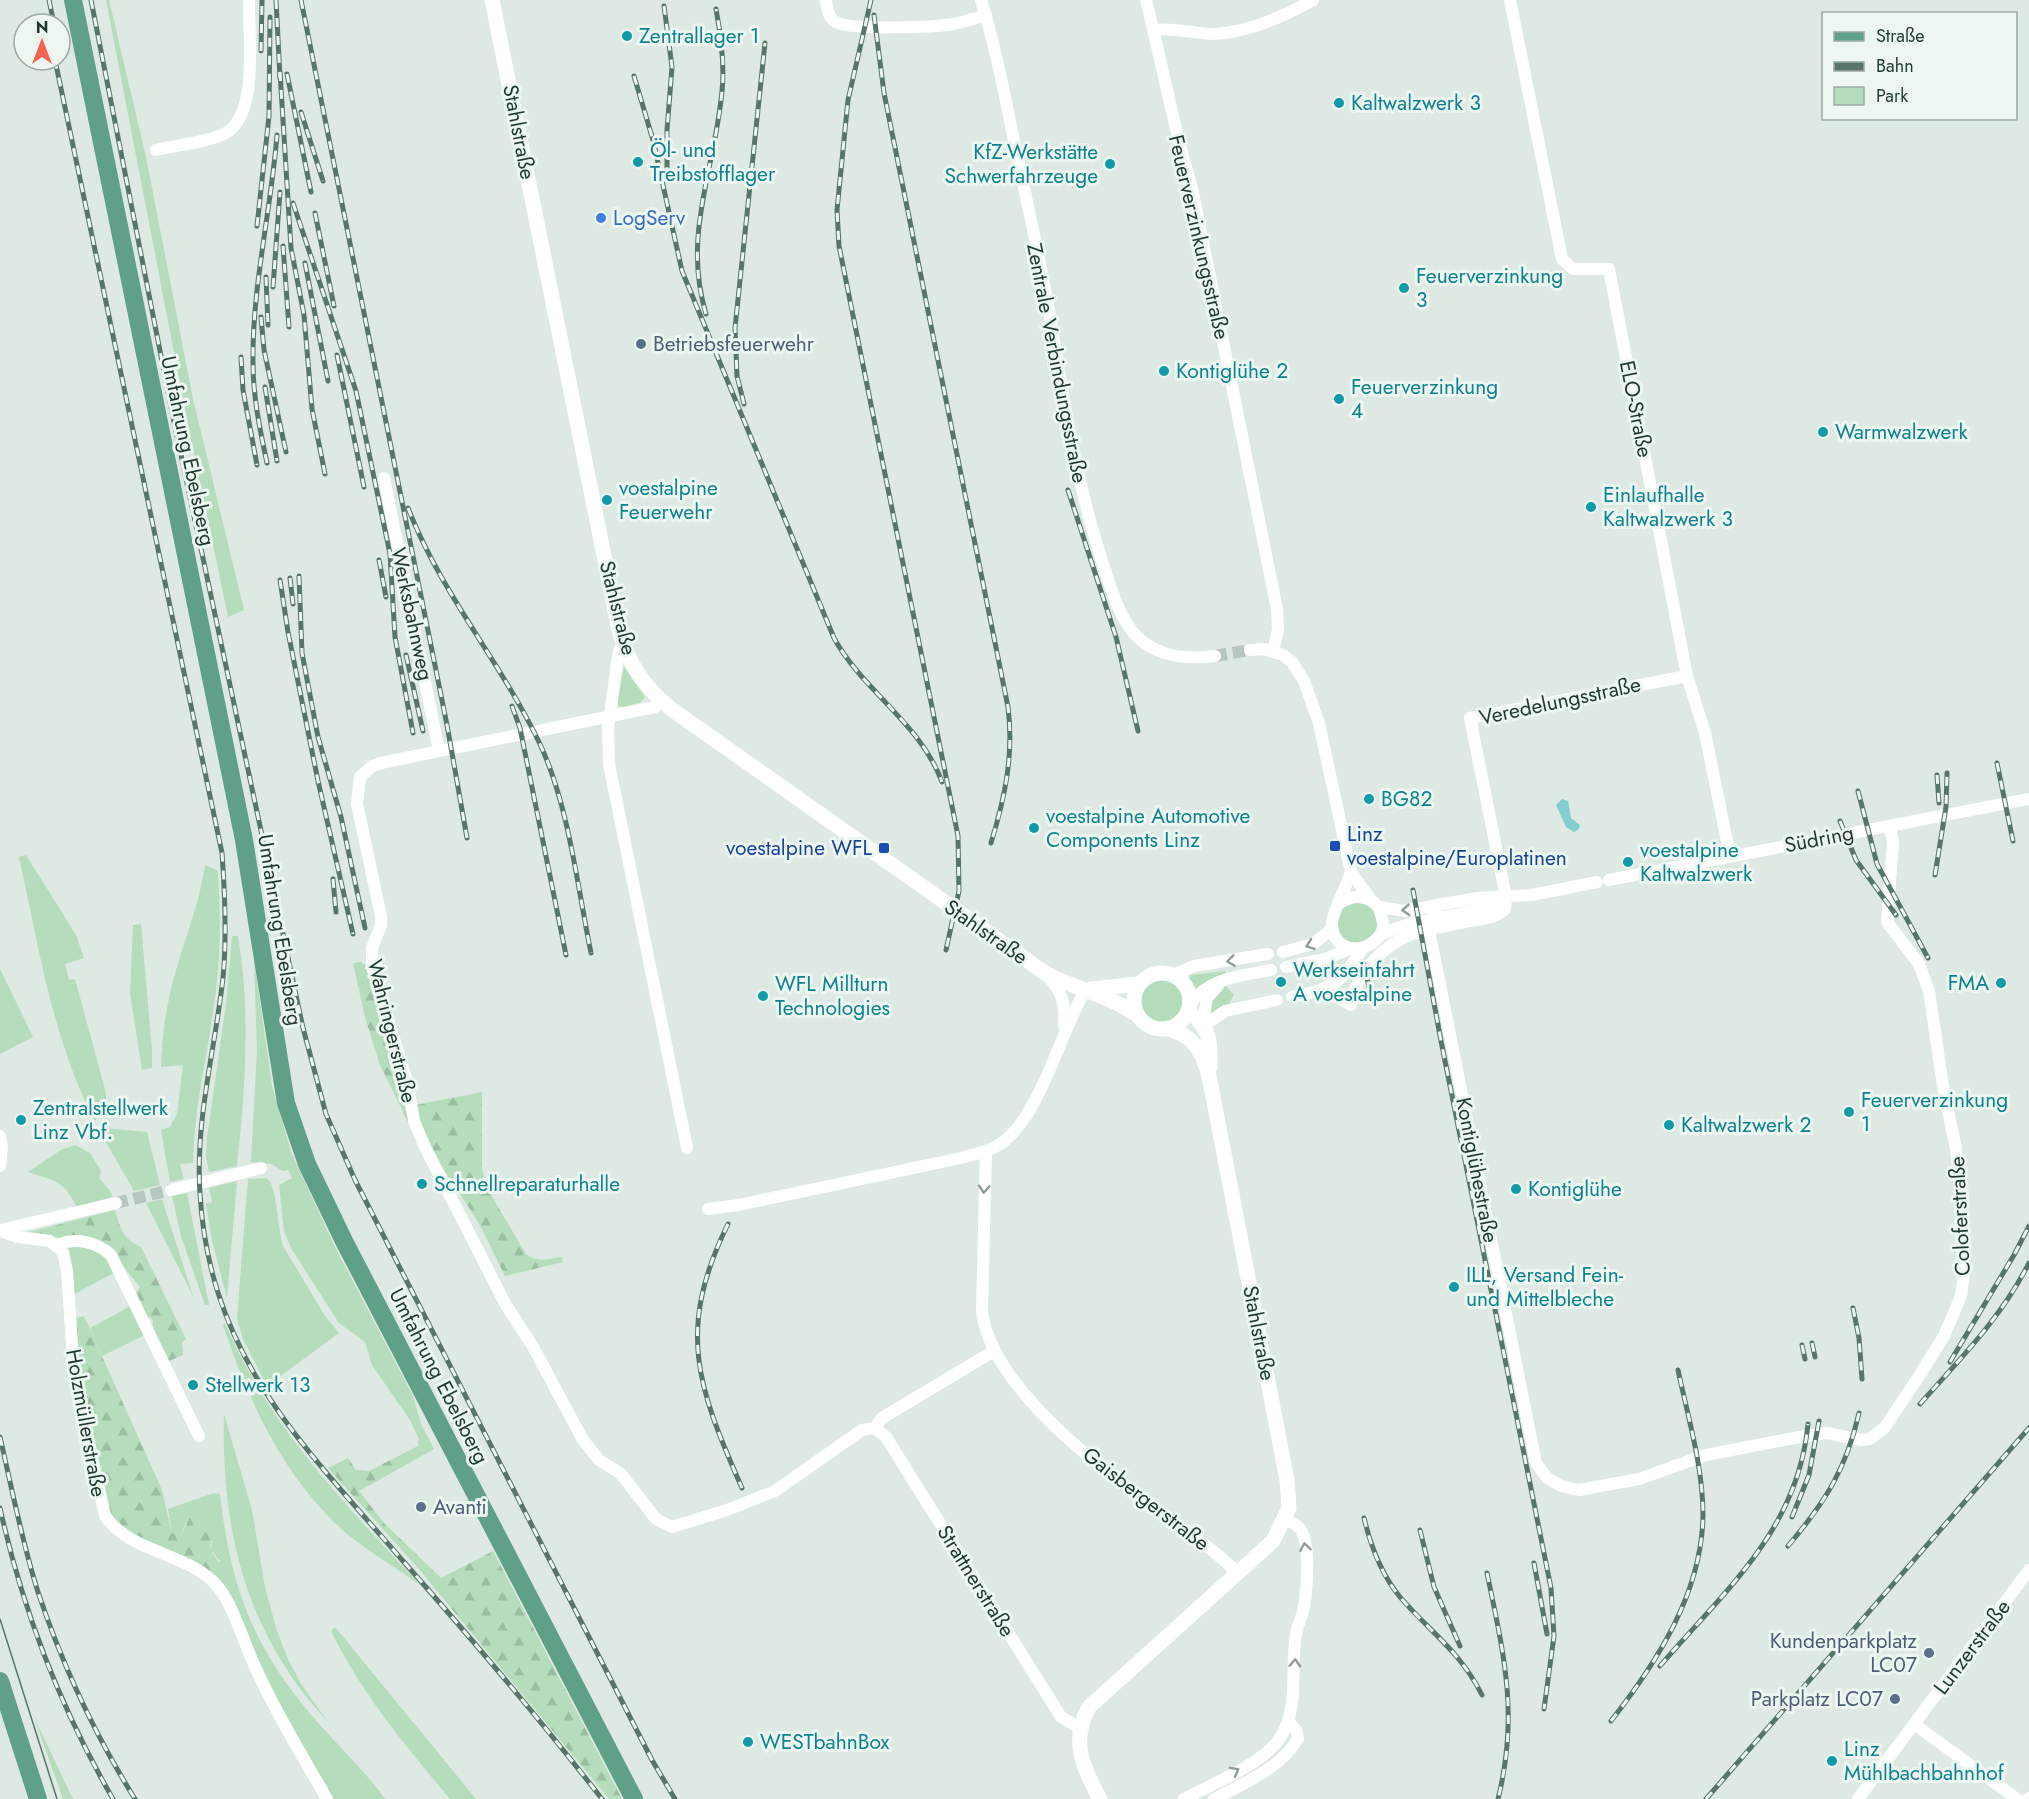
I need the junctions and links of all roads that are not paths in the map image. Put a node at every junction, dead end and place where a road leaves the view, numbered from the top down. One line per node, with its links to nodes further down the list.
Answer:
1 (73, 0): 77 (main road, Umfahrung Ebelsberg)
2 (249, 0): 11 (street)
3 (492, 0): 13 (street, Stahlstraße)
4 (826, 0): 9 (street)
5 (981, 0): 9 (street, Zentrale Verbindungsstraße)
6 (1146, 0): 10 (street, Feuerverzinkungsstraße)
7 (1313, 0): 10 (street)
8 (1510, 0): 17 (street, ELO-Straße)
9 (986, 15): 16 (street, Zentrale Verbindungsstraße)
10 (1154, 30): 15 (street, Feuerverzinkungsstraße)
11 (156, 150)
12 (384, 478): 20 (street, Werksbahnweg)
13 (624, 647): 18 (street, Stahlstraße); 19 (street)
14 (1250, 650): 15 (street)
15 (1273, 651): 24 (street)
16 (1215, 656)
17 (1687, 676): 23 (street, ELO-Straße); 25 (street, Veredelungsstraße)
18 (661, 701): 19 (street, Wahringerstraße); 38 (street, Stahlstraße)
19 (610, 716): 20 (street, Wahringerstraße); 55 (street)
20 (440, 751): 65 (street, Wahringerstraße)
21 (2029, 799): 22 (street, Südring)
22 (1890, 826): 23 (street, Südring); 67 (street, Coloferstraße)
23 (1730, 856): 25 (street, Südring)
24 (1351, 872): 26 (street); 27 (street)
25 (1506, 897): 28 (street, Südring); 29 (street)
26 (1341, 902): 27 (street); 30 (street)
27 (1375, 903): 28 (street, Südring, one-way to 27); 31 (street)
28 (1439, 904): 29 (street)
29 (1430, 924): 31 (street); 35 (street); 67 (street, Kontiglühestraße)
30 (1332, 930): 32 (street); 33 (street, one-way to 33)
31 (1381, 934): 32 (street)
32 (1361, 948): 35 (street); 36 (street); 40 (street)
33 (1283, 952)
34 (1268, 954): 39 (street, one-way to 39)
35 (1378, 957): 43 (street)
36 (1286, 967)
37 (1271, 970): 41 (street)
38 (1045, 974): 44 (street, Stahlstraße); 52 (street)
39 (1173, 975): 42 (street); 48 (street)
40 (1344, 976): 43 (street); 45 (street)
41 (1233, 978): 48 (street); 50 (street, Stahlstraße)
42 (1139, 984): 44 (street, Stahlstraße); 49 (street)
43 (1357, 984): 45 (street)
44 (1086, 989): 49 (street, Stahlstraße); 52 (street)
45 (1323, 990): 46 (street)
46 (1292, 997)
47 (1277, 1000): 50 (street)
48 (1189, 1008): 50 (street); 51 (street)
49 (1137, 1015): 51 (street)
50 (1204, 1024): 53 (street, Stahlstraße)
51 (1167, 1029): 53 (street, Stahlstraße)
52 (1064, 1035): 56 (street)
53 (1209, 1076): 68 (street, Stahlstraße)
54 (0, 1136): 57 (street)
55 (687, 1148)
56 (986, 1151): 61 (street); 64 (street, Gaisbergerstraße, one-way to 64)
57 (0, 1167)
58 (261, 1168): 59 (street)
59 (171, 1190)
60 (116, 1203): 62 (street)
61 (708, 1209)
62 (0, 1231): 63 (street)
63 (58, 1245): 66 (street); 76 (street, Holzmüllerstraße)
64 (994, 1351): 65 (street); 70 (street, Gaisbergerstraße)
65 (875, 1428): 74 (street, Strattnerstraße)
66 (199, 1436)
67 (1579, 1490)
68 (1286, 1520): 70 (street, Stahlstraße); 72 (street, one-way to 68)
69 (2029, 1570): 73 (street, Lunzerstraße)
70 (1237, 1573): 74 (street)
71 (0, 1681): 75 (main road)
72 (1288, 1721): 79 (street, one-way to 72); 80 (street)
73 (1914, 1724): 81 (street, Lunzerstraße); 82 (street)
74 (1080, 1728): 78 (street)
75 (38, 1799)
76 (327, 1799)
77 (634, 1799)
78 (1100, 1799)
79 (1184, 1799)
80 (1214, 1799)
81 (1858, 1799)
82 (2017, 1799)

